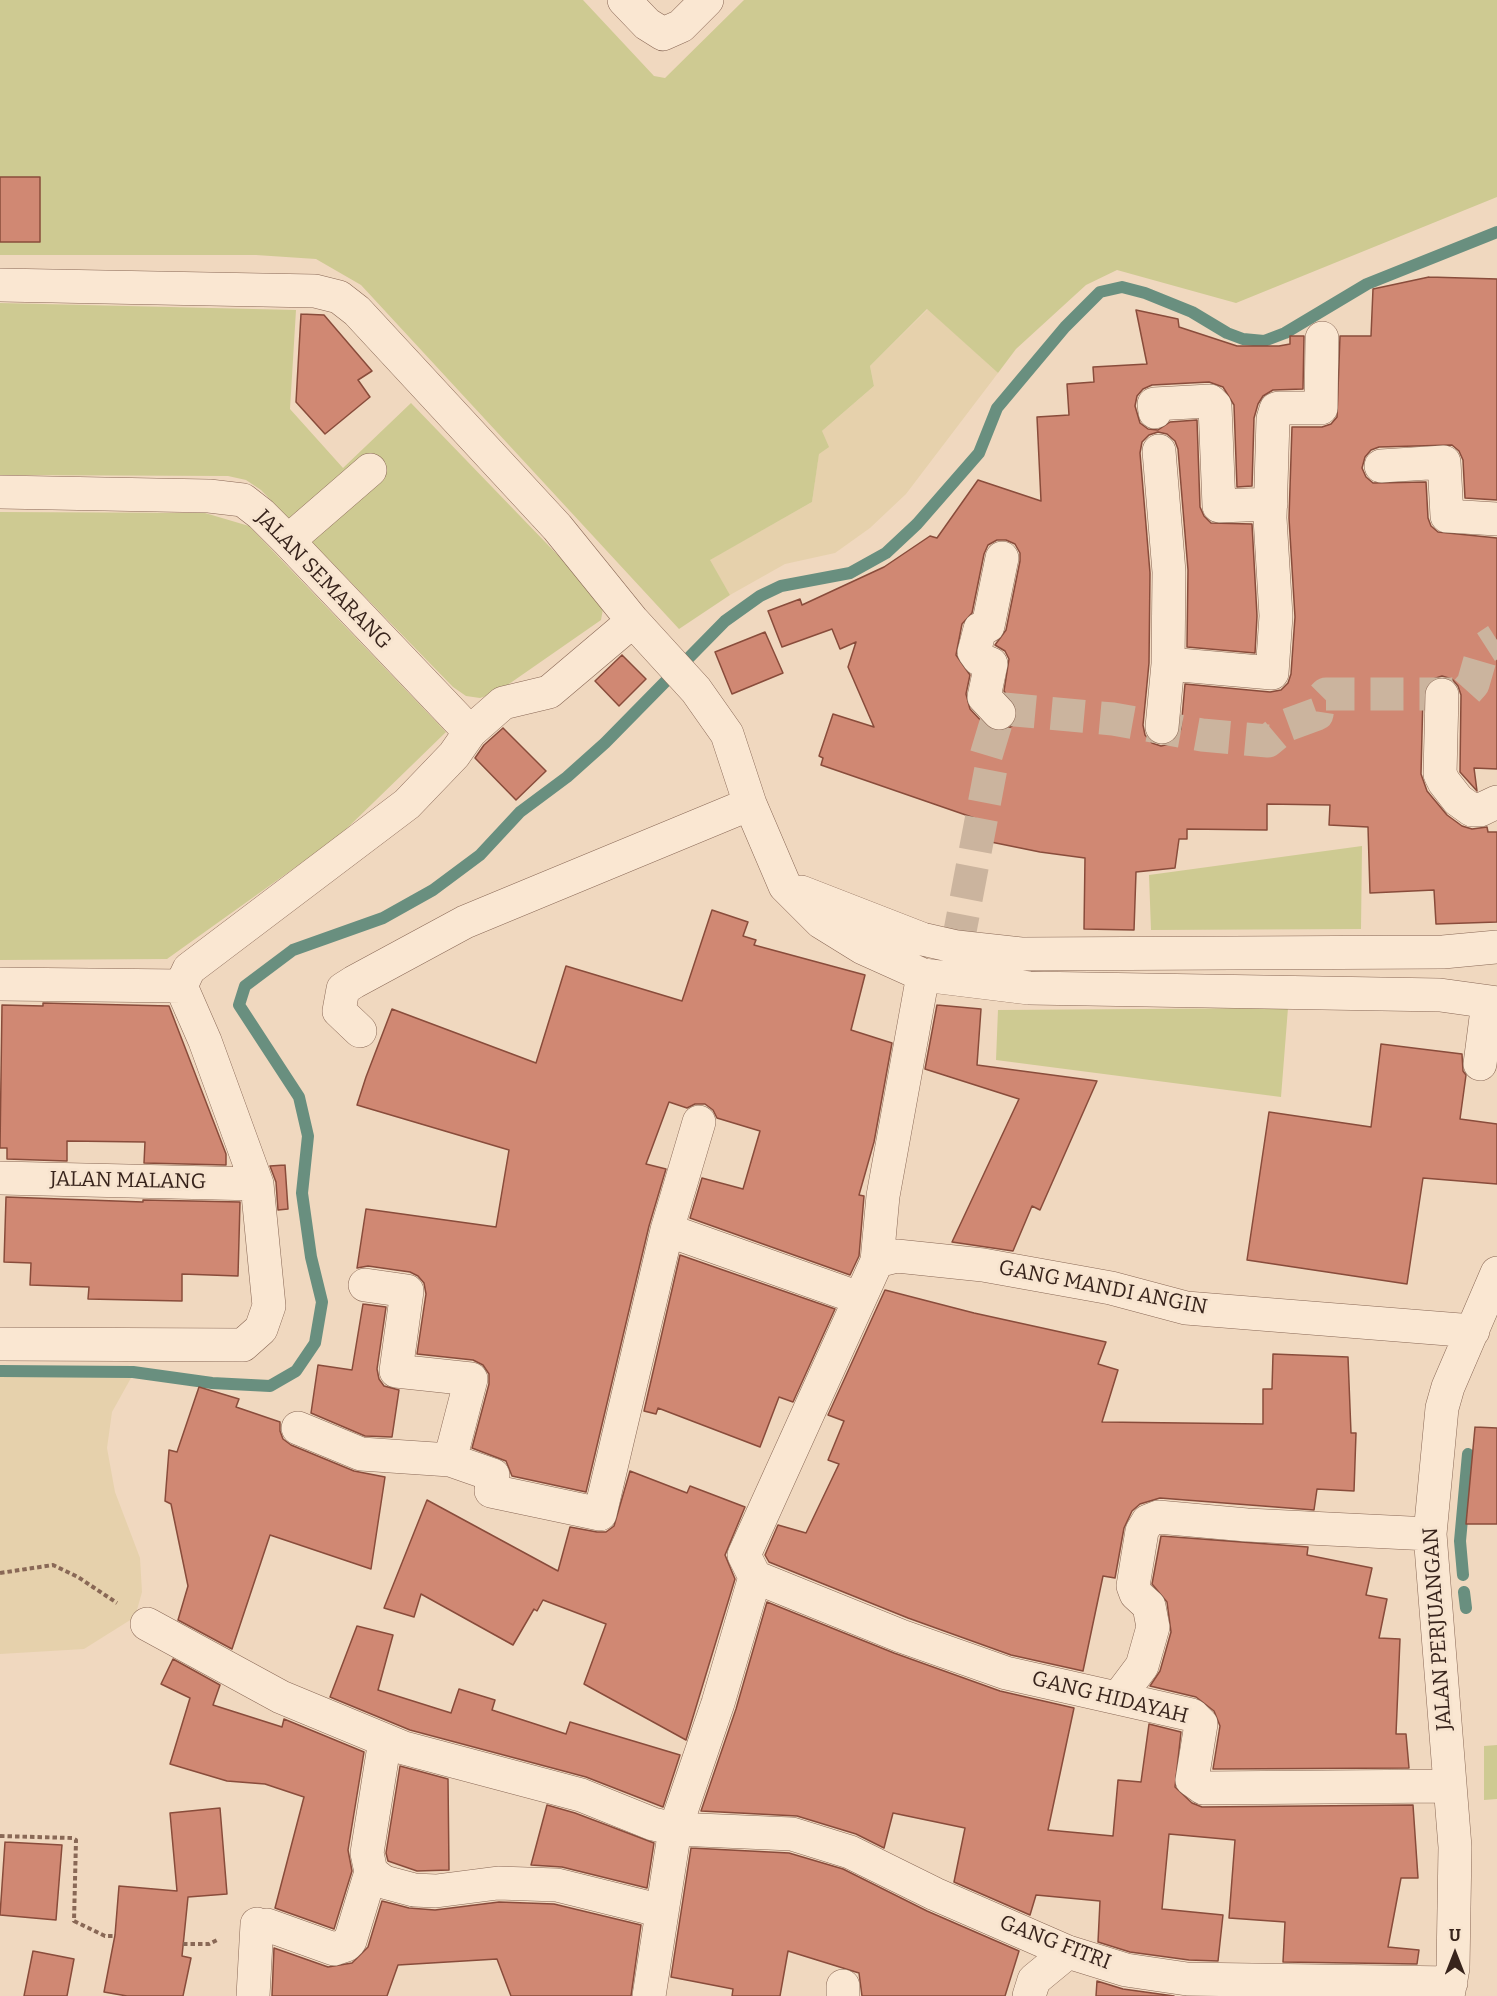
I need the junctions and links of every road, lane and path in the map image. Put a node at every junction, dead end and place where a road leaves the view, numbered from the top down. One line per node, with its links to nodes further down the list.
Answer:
1 (624, 0): 2 (street)
2 (707, 0)
3 (0, 285): 14 (street)
4 (1322, 338): 10 (street)
5 (1155, 412): 10 (street)
6 (1159, 451): 15 (street)
7 (1381, 466): 11 (street)
8 (370, 470): 12 (street)
9 (0, 492): 12 (street, JALAN SEMARANG)
10 (1271, 504): 15 (street)
11 (1497, 519)
12 (288, 541): 19 (street, JALAN SEMARANG)
13 (1002, 558): 17 (street)
14 (633, 621): 19 (street); 21 (street)
15 (1168, 664): 18 (street)
16 (1442, 695): 20 (street)
17 (999, 713)
18 (1161, 727)
19 (470, 732): 27 (street)
20 (1497, 802)
21 (750, 804): 22 (street); 30 (street)
22 (785, 886): 24 (street); 25 (street)
23 (1497, 947): 24 (street)
24 (1443, 952): 28 (street)
25 (923, 975): 28 (street); 36 (street)
26 (0, 984): 27 (street)
27 (181, 986): 34 (street)
28 (1440, 995): 29 (street)
29 (1493, 1002): 31 (street)
30 (360, 1031)
31 (1480, 1064)
32 (699, 1122): 35 (street)
33 (0, 1178): 34 (street, JALAN MALANG)
34 (257, 1184): 41 (street)
35 (667, 1230): 39 (street); 43 (street)
36 (877, 1261): 39 (street); 40 (street, GANG MANDI ANGIN)
37 (1497, 1273): 40 (street, JALAN PERJUANGAN)
38 (364, 1285): 43 (street)
39 (859, 1298): 46 (street)
40 (1473, 1331): 44 (street, JALAN PERJUANGAN)
41 (0, 1344)
42 (298, 1428): 43 (street)
43 (450, 1460)
44 (1430, 1534): 48 (street); 50 (street, JALAN PERJUANGAN)
45 (0, 1573): 47 (path)
46 (755, 1577): 48 (street, GANG HIDAYAH); 51 (street)
47 (147, 1624): 49 (street, GANG FITRI)
48 (1118, 1698): 50 (street, GANG HIDAYAH)
49 (385, 1740): 51 (street, GANG FITRI); 53 (street)
50 (1449, 1786): 57 (street, JALAN PERJUANGAN)
51 (675, 1829): 54 (street); 56 (street, GANG FITRI)
52 (0, 1836): 55 (path)
53 (371, 1872): 54 (street); 58 (street)
54 (662, 1911): 59 (street)
55 (114, 1936)
56 (1068, 1952): 57 (street, GANG FITRI); 60 (street)
57 (1450, 1990)
58 (254, 1996)
59 (650, 1996)
60 (1029, 1996)

